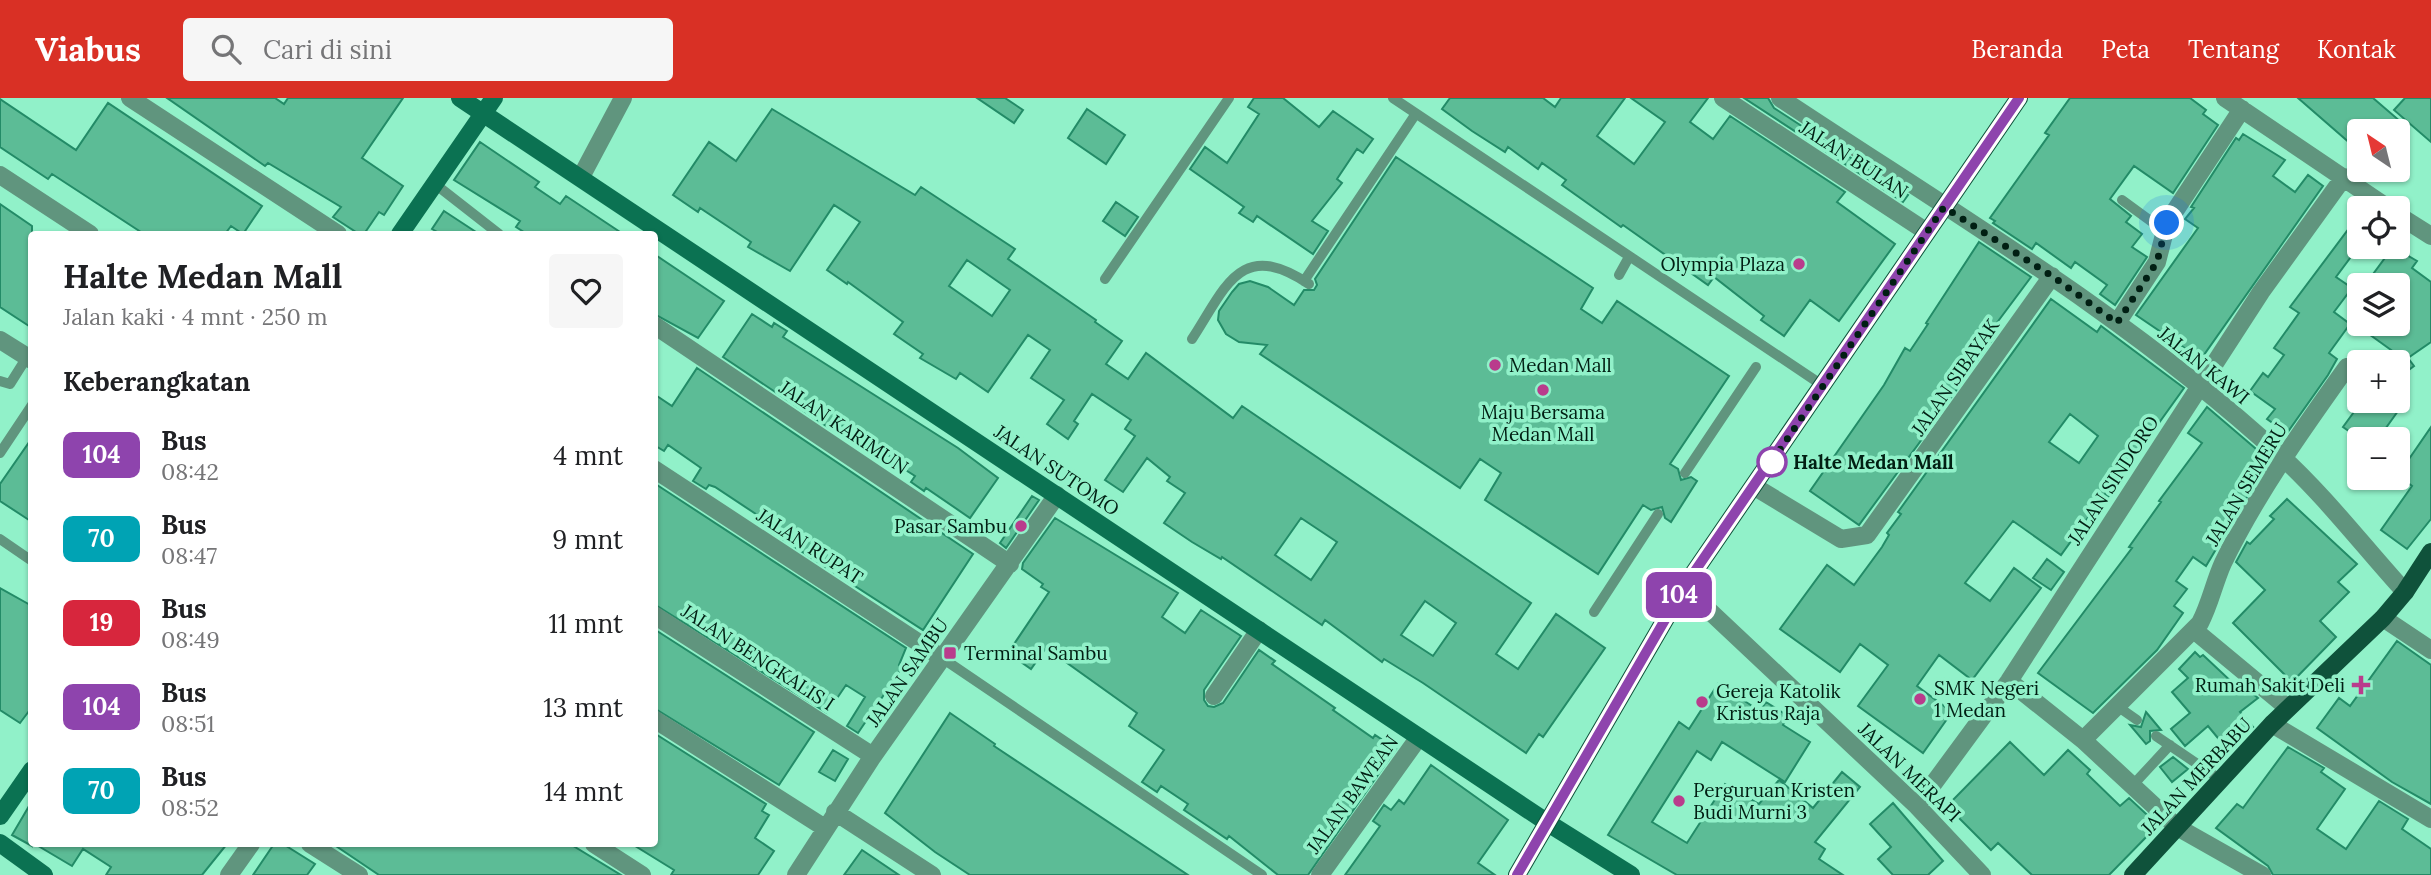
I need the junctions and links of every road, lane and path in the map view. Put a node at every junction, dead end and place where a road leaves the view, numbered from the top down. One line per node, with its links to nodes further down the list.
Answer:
1 (130, 98): 23 (street)
2 (460, 98): 10 (main road, JALAN SUTOMO)
3 (623, 98): 14 (street)
4 (1228, 98): 33 (lane)
5 (1392, 98): 12 (lane)
6 (1723, 98): 27 (street, JALAN BULAN)
7 (1780, 98): 19 (street, JALAN BULAN)
8 (2019, 98): 19 (main road)
9 (2225, 98): 11 (street)
10 (488, 105): 14 (main road, JALAN SUTOMO); 16 (main road)
11 (2242, 110): 15 (street); 21 (street)
12 (1415, 115): 30 (lane); 36 (lane)
13 (0, 175): 22 (street)
14 (581, 177): 26 (main road, JALAN SUTOMO)
15 (2344, 177): 17 (street); 44 (street, JALAN SINDORO)
16 (435, 184): 24 (main road); 25 (lane)
17 (2371, 196)
18 (2122, 200): 21 (lane)
19 (1944, 207): 27 (main road); 32 (street, JALAN KAWI)
20 (2410, 223): 29 (street)
21 (2163, 230): 34 (street)
22 (85, 231)
23 (333, 231)
24 (402, 231)
25 (495, 231)
26 (654, 231)
27 (1927, 232): 43 (main road)
28 (658, 234): 51 (main road, JALAN SUTOMO)
29 (2431, 236)
30 (1629, 257): 31 (lane); 43 (lane)
31 (1619, 275)
32 (2052, 276): 34 (street, JALAN KAWI); 50 (street, JALAN SIBAYAK)
33 (1105, 279)
34 (2117, 323): 44 (street, JALAN KAWI)
35 (658, 328): 56 (street, JALAN KARIMUN)
36 (1192, 339)
37 (0, 340): 38 (street)
38 (28, 357)
39 (28, 359): 42 (lane)
40 (1756, 367): 49 (lane)
41 (2347, 367): 47 (street, JALAN SEMERU)
42 (0, 381)
43 (1822, 385): 50 (main road)
44 (2200, 386): 47 (street, JALAN KAWI); 66 (street, JALAN SINDORO)
45 (28, 411): 46 (lane)
46 (0, 453)
47 (2282, 456): 58 (street, JALAN KAWI); 63 (street, JALAN SEMERU)
48 (658, 472): 65 (street, JALAN RUPAT)
49 (1685, 473)
50 (1755, 487): 57 (main road)
51 (1057, 495): 56 (street, JALAN SAMBU); 62 (main road, JALAN SUTOMO)
52 (1658, 514): 59 (lane)
53 (0, 538): 55 (lane)
54 (2431, 552): 58 (main road, JALAN MERBABU)
55 (28, 558)
56 (1010, 564): 65 (street, JALAN SAMBU)
57 (1684, 587): 81 (street, JALAN MERAPI); 85 (main road)
58 (2405, 592): 61 (main road, JALAN MERBABU)
59 (1594, 612)
60 (658, 618): 77 (street, JALAN BENGKALIS I)
61 (2383, 618): 64 (street); 69 (main road, JALAN MERBABU)
62 (1259, 630): 67 (street); 74 (main road, JALAN SUTOMO)
63 (2194, 630): 68 (street, JALAN SEMERU); 69 (street)
64 (2431, 650)
65 (942, 658): 77 (street, JALAN SAMBU); 98 (lane)
66 (2009, 681): 75 (street); 81 (street, JALAN SINDORO)
67 (1214, 696)
68 (2117, 706): 70 (lane); 75 (street, JALAN SEMERU)
69 (2288, 708): 72 (main road, JALAN MERBABU)
70 (2137, 720)
71 (658, 722): 87 (street)
72 (2272, 724): 79 (main road, JALAN MERBABU); 84 (street)
73 (2156, 736): 76 (lane)
74 (1419, 737): 85 (main road, JALAN SUTOMO); 99 (street, JALAN BAWEAN)
75 (2083, 740): 80 (street)
76 (2170, 745): 79 (lane); 80 (lane)
77 (873, 756): 82 (street, JALAN SAMBU)
78 (28, 777): 83 (main road)
79 (2221, 780): 86 (main road, JALAN MERBABU)
80 (2132, 786): 86 (street)
81 (1917, 806): 102 (street, JALAN MERAPI)
82 (835, 813): 87 (street, JALAN SAMBU); 97 (street)
83 (0, 816)
84 (2431, 820)
85 (1548, 823): 100 (main road); 101 (main road, JALAN SUTOMO)
86 (2177, 827): 103 (main road, JALAN MERBABU); 104 (street)
87 (825, 828): 96 (street, JALAN SAMBU)
88 (0, 843): 92 (main road)
89 (249, 847): 93 (street)
90 (315, 847): 94 (street)
91 (599, 847): 95 (street)
92 (44, 875)
93 (229, 875)
94 (359, 875)
95 (642, 875)
96 (796, 875)
97 (932, 875)
98 (1262, 875)
99 (1320, 875)
100 (1517, 875)
101 (1631, 875)
102 (1982, 875)
103 (2133, 875)
104 (2262, 875)

